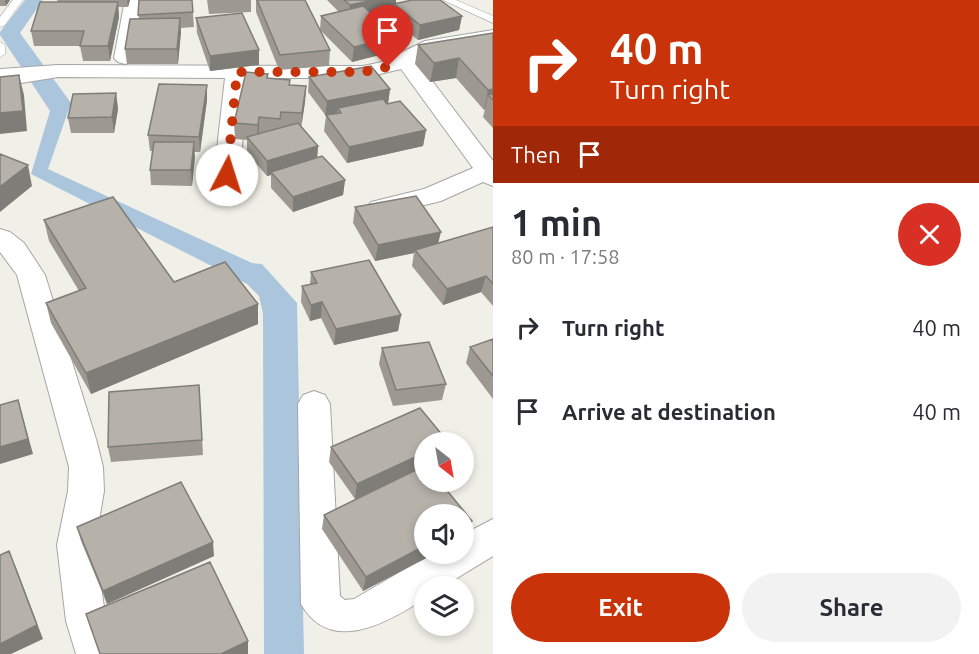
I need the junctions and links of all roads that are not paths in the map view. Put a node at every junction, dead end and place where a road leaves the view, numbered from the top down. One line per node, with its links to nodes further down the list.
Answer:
1 (18, 0): 5 (lane)
2 (135, 0): 11 (street)
3 (448, 0): 4 (lane)
4 (493, 20)
5 (0, 24)
6 (493, 36): 9 (street)
7 (0, 45): 8 (lane)
8 (0, 54)
9 (405, 60): 10 (street); 13 (street)
10 (237, 72): 11 (street); 14 (street)
11 (123, 73): 12 (street)
12 (10, 76)
13 (490, 174): 15 (street)
14 (227, 175)
15 (362, 212)
16 (0, 238): 19 (street)
17 (314, 404): 18 (street)
18 (493, 536)
19 (96, 654)

